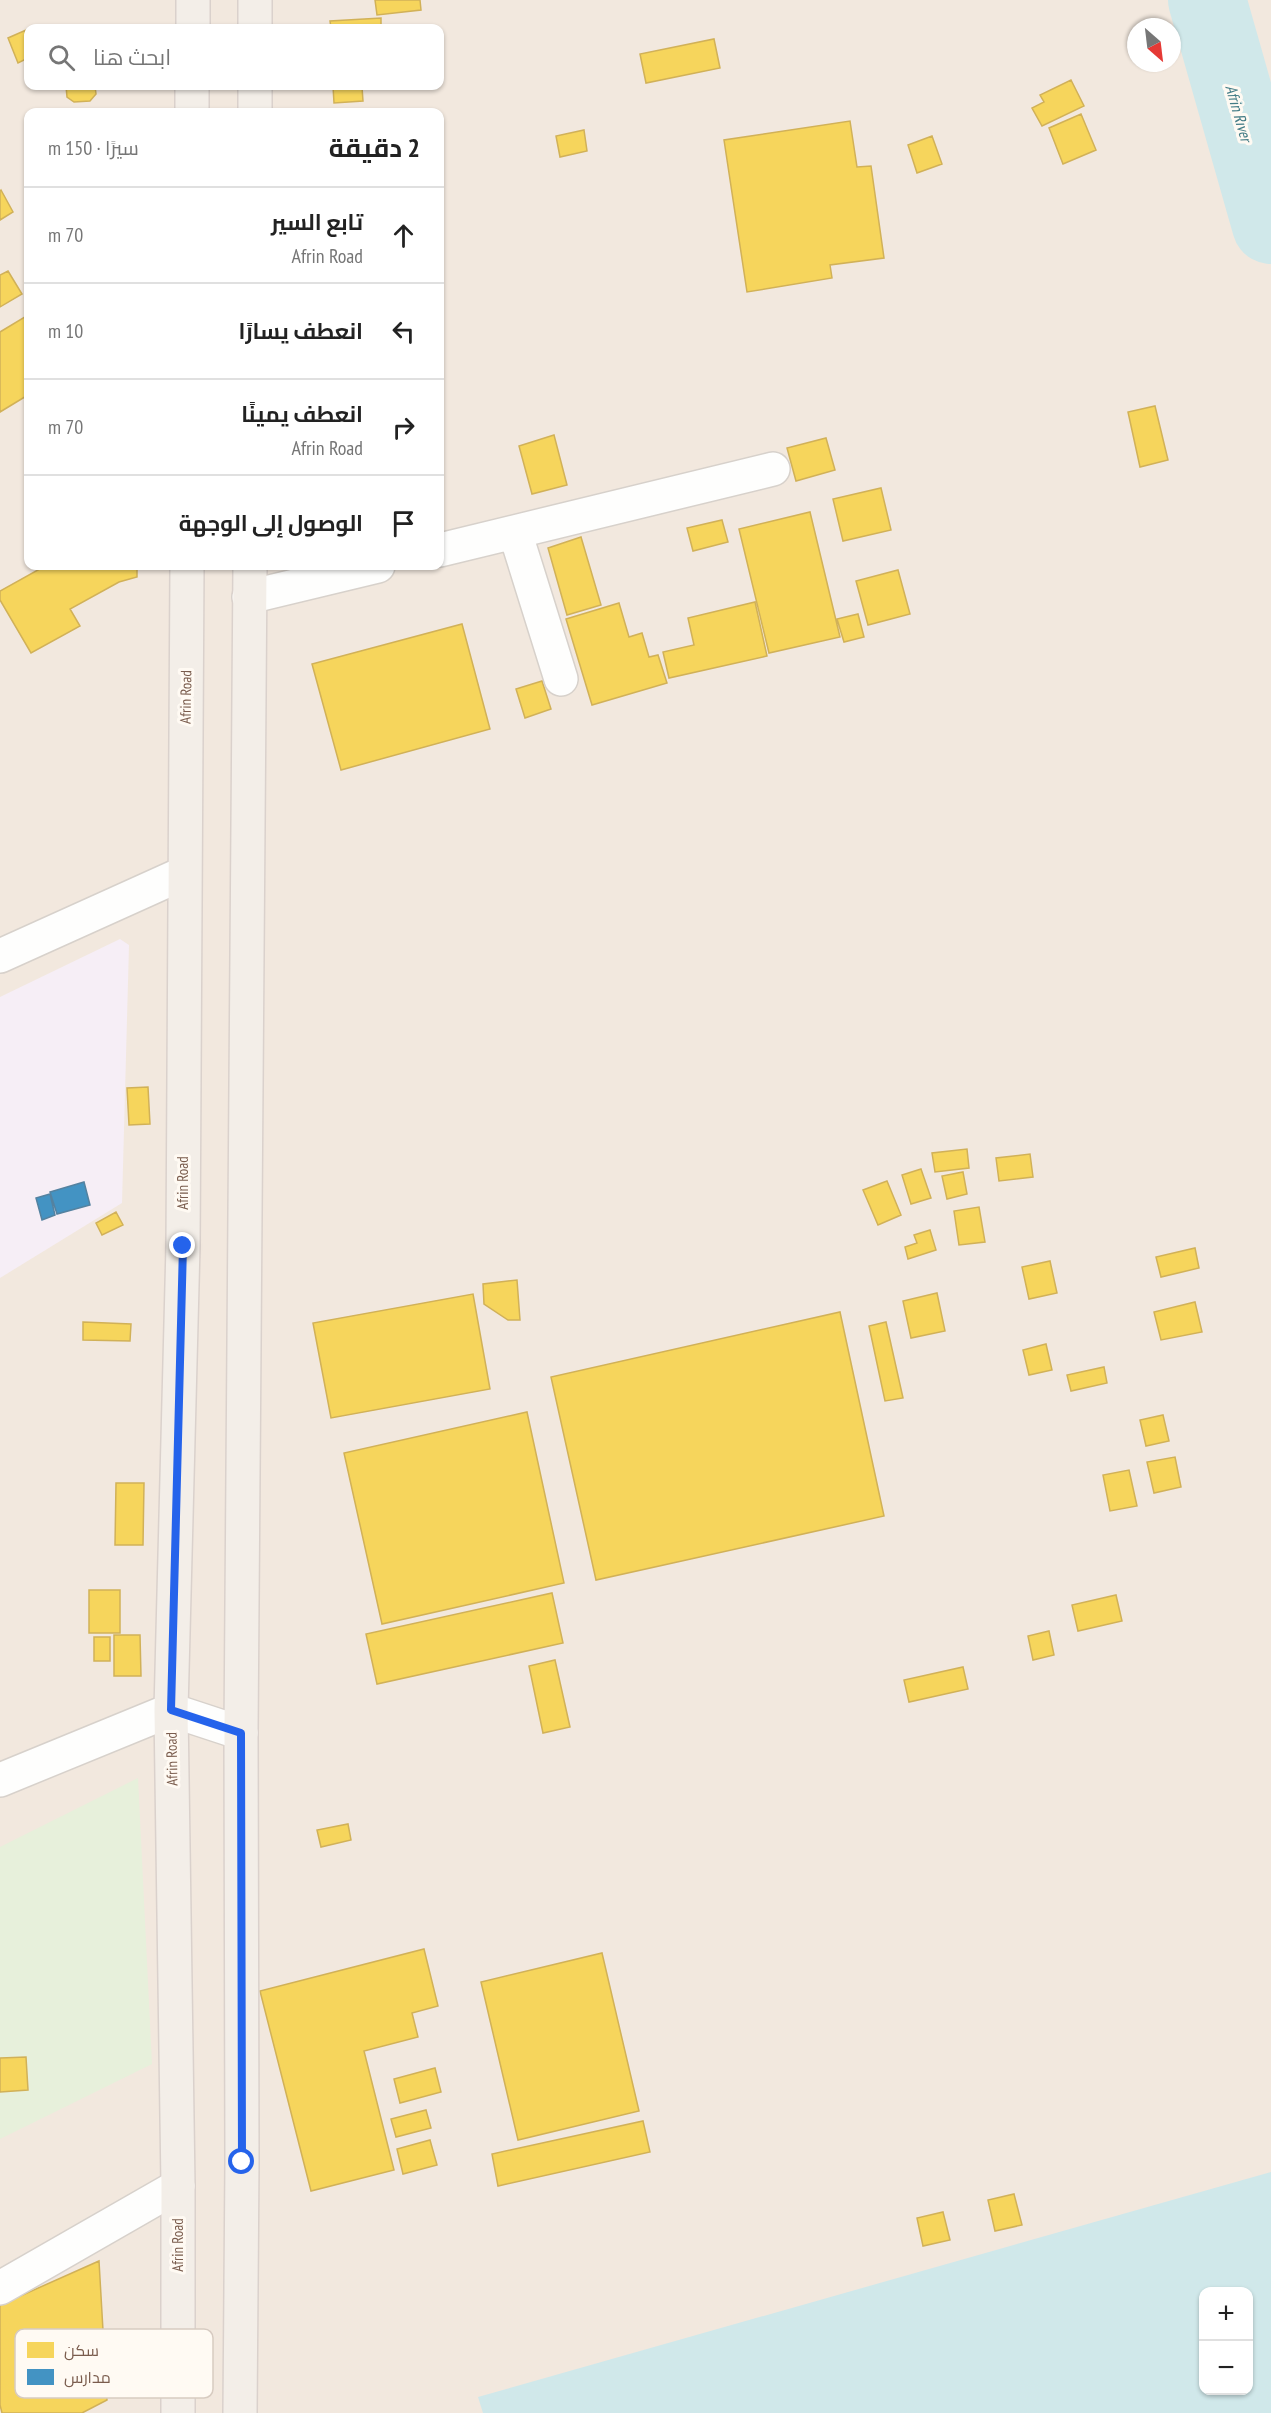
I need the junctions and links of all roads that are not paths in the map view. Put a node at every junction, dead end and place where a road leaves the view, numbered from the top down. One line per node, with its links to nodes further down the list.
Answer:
1 (193, 0): 3 (main road)
2 (255, 0): 4 (main road)
3 (193, 24)
4 (255, 24)
5 (192, 90): 7 (main road)
6 (255, 90): 8 (main road)
7 (192, 108)
8 (255, 108)
9 (773, 469): 10 (street)
10 (515, 532): 11 (street); 15 (street)
11 (444, 549)
12 (187, 570): 16 (main road, Afrin Road)
13 (344, 570): 14 (street)
14 (249, 581): 19 (main road)
15 (561, 679)
16 (184, 873): 17 (street); 18 (main road, Afrin Road)
17 (0, 956)
18 (171, 1710): 19 (street); 20 (street); 21 (main road, Afrin Road)
19 (241, 1733): 24 (main road)
20 (0, 1779)
21 (178, 2186): 22 (street); 23 (main road, Afrin Road)
22 (0, 2288)
23 (178, 2329)
24 (240, 2413)

